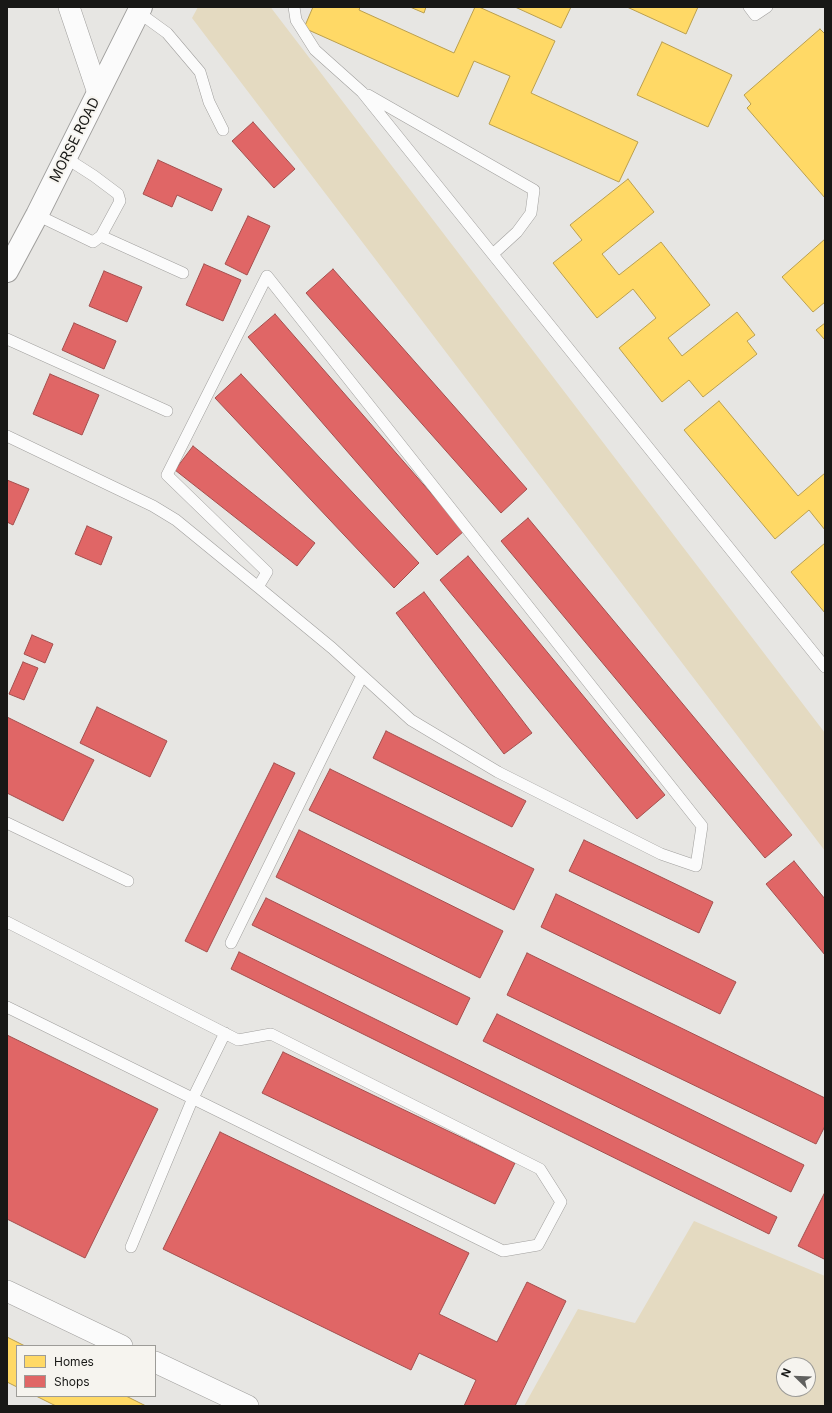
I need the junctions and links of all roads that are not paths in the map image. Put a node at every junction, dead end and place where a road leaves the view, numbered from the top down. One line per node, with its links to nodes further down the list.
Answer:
1 (69, 7): 7 (street)
2 (294, 7): 6 (lane)
3 (749, 7): 4 (lane)
4 (767, 7)
5 (140, 10): 7 (main road, MORSE ROAD); 8 (lane)
6 (362, 92): 12 (lane); 12 (lane)
7 (98, 93): 9 (main road, MORSE ROAD)
8 (223, 130)
9 (66, 158): 10 (main road, MORSE ROAD); 11 (lane)
10 (37, 215): 11 (lane); 13 (main road, MORSE ROAD)
11 (101, 236): 14 (lane)
12 (493, 254): 19 (lane)
13 (7, 272)
14 (183, 274)
15 (7, 339): 16 (lane)
16 (167, 410)
17 (7, 436): 18 (lane)
18 (258, 587): 20 (lane); 20 (lane)
19 (825, 667)
20 (362, 676): 24 (lane)
21 (7, 823): 22 (lane)
22 (128, 881)
23 (7, 922): 26 (lane)
24 (231, 943)
25 (7, 1007): 27 (lane)
26 (225, 1033): 27 (lane); 27 (lane)
27 (193, 1098): 28 (lane)
28 (131, 1247)
29 (7, 1291): 30 (street)
30 (120, 1345)
31 (156, 1362): 32 (street)
32 (248, 1406)

